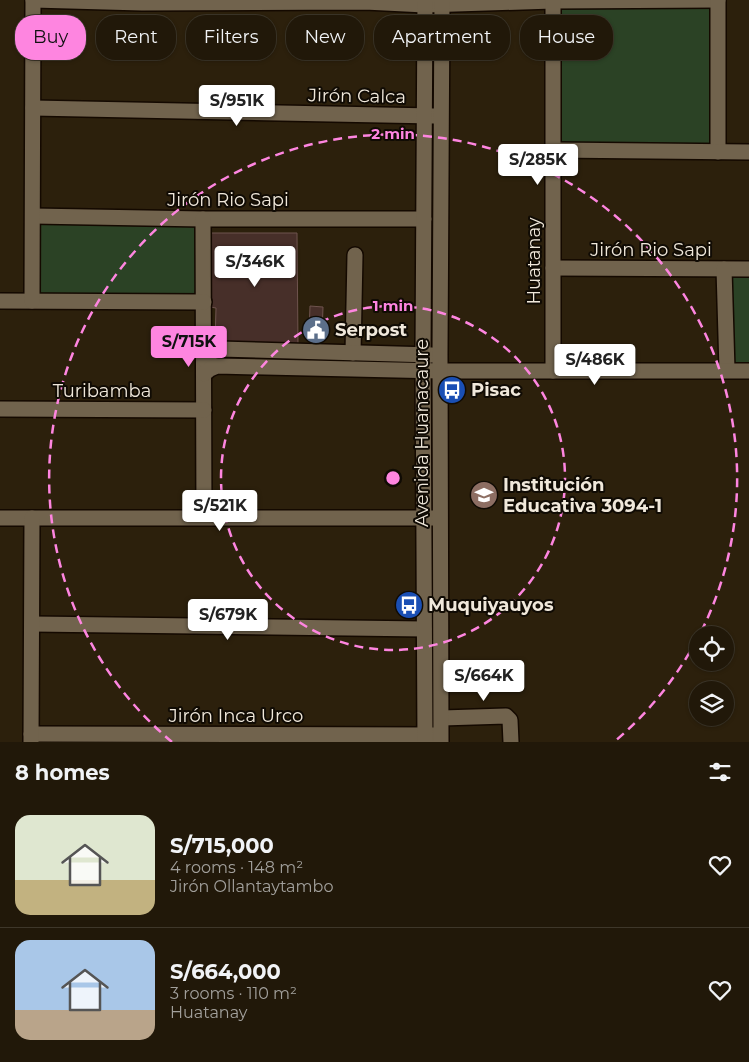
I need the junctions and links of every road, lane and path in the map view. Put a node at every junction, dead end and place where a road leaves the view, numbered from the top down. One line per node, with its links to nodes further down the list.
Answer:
1 (33, 0): 5 (street); 6 (street)
2 (718, 0): 3 (street); 10 (street)
3 (553, 1): 4 (street); 9 (street, Huatanay)
4 (442, 2): 5 (street); 8 (street, Avenida Huanacaure)
5 (425, 3): 7 (street, Avenida Huanacaure)
6 (33, 108): 7 (street, Jirón Calca); 12 (street)
7 (424, 116): 8 (street, Jirón Calca); 14 (street, Avenida Huanacaure)
8 (441, 116): 24 (street, Avenida Huanacaure)
9 (553, 150): 10 (street); 16 (street, Huatanay)
10 (718, 152): 11 (street)
11 (749, 152)
12 (33, 216): 13 (street, Jirón Rio Sapi); 20 (street)
13 (203, 219): 14 (street, Jirón Rio Sapi); 21 (street)
14 (424, 219): 23 (street, Avenida Huanacaure)
15 (355, 255): 22 (street)
16 (553, 268): 17 (street, Jirón Rio Sapi); 29 (street, Huatanay)
17 (724, 269): 18 (street, Jirón Rio Sapi); 27 (street)
18 (749, 269)
19 (0, 301): 20 (street)
20 (32, 301): 21 (street)
21 (204, 302): 25 (street)
22 (353, 353): 23 (street); 25 (street)
23 (423, 355): 24 (street); 26 (street, Avenida Huanacaure)
24 (440, 355): 28 (street, Avenida Huanacaure)
25 (204, 367): 26 (street); 32 (street)
26 (423, 370): 28 (street); 36 (street, Avenida Huanacaure)
27 (727, 370): 29 (street); 30 (street)
28 (440, 371): 29 (street); 37 (street, Avenida Huanacaure)
29 (552, 371)
30 (749, 371)
31 (0, 409): 32 (street, Turibamba)
32 (204, 410): 33 (street)
33 (204, 517): 35 (street); 36 (street)
34 (0, 518): 35 (street)
35 (32, 518): 38 (street)
36 (424, 518): 37 (street); 39 (street, Avenida Huanacaure)
37 (441, 518): 40 (street, Avenida Huanacaure)
38 (32, 624): 39 (street); 41 (street)
39 (424, 629): 44 (street, Avenida Huanacaure)
40 (442, 718): 45 (street, Avenida Huanacaure); 46 (street)
41 (31, 738): 42 (street, Jirón Inca Urco)
42 (203, 738): 43 (street, Jirón Inca Urco)
43 (311, 738): 44 (street, Jirón Inca Urco)
44 (425, 738): 45 (street, Jirón Inca Urco)
45 (441, 739)
46 (511, 742)

